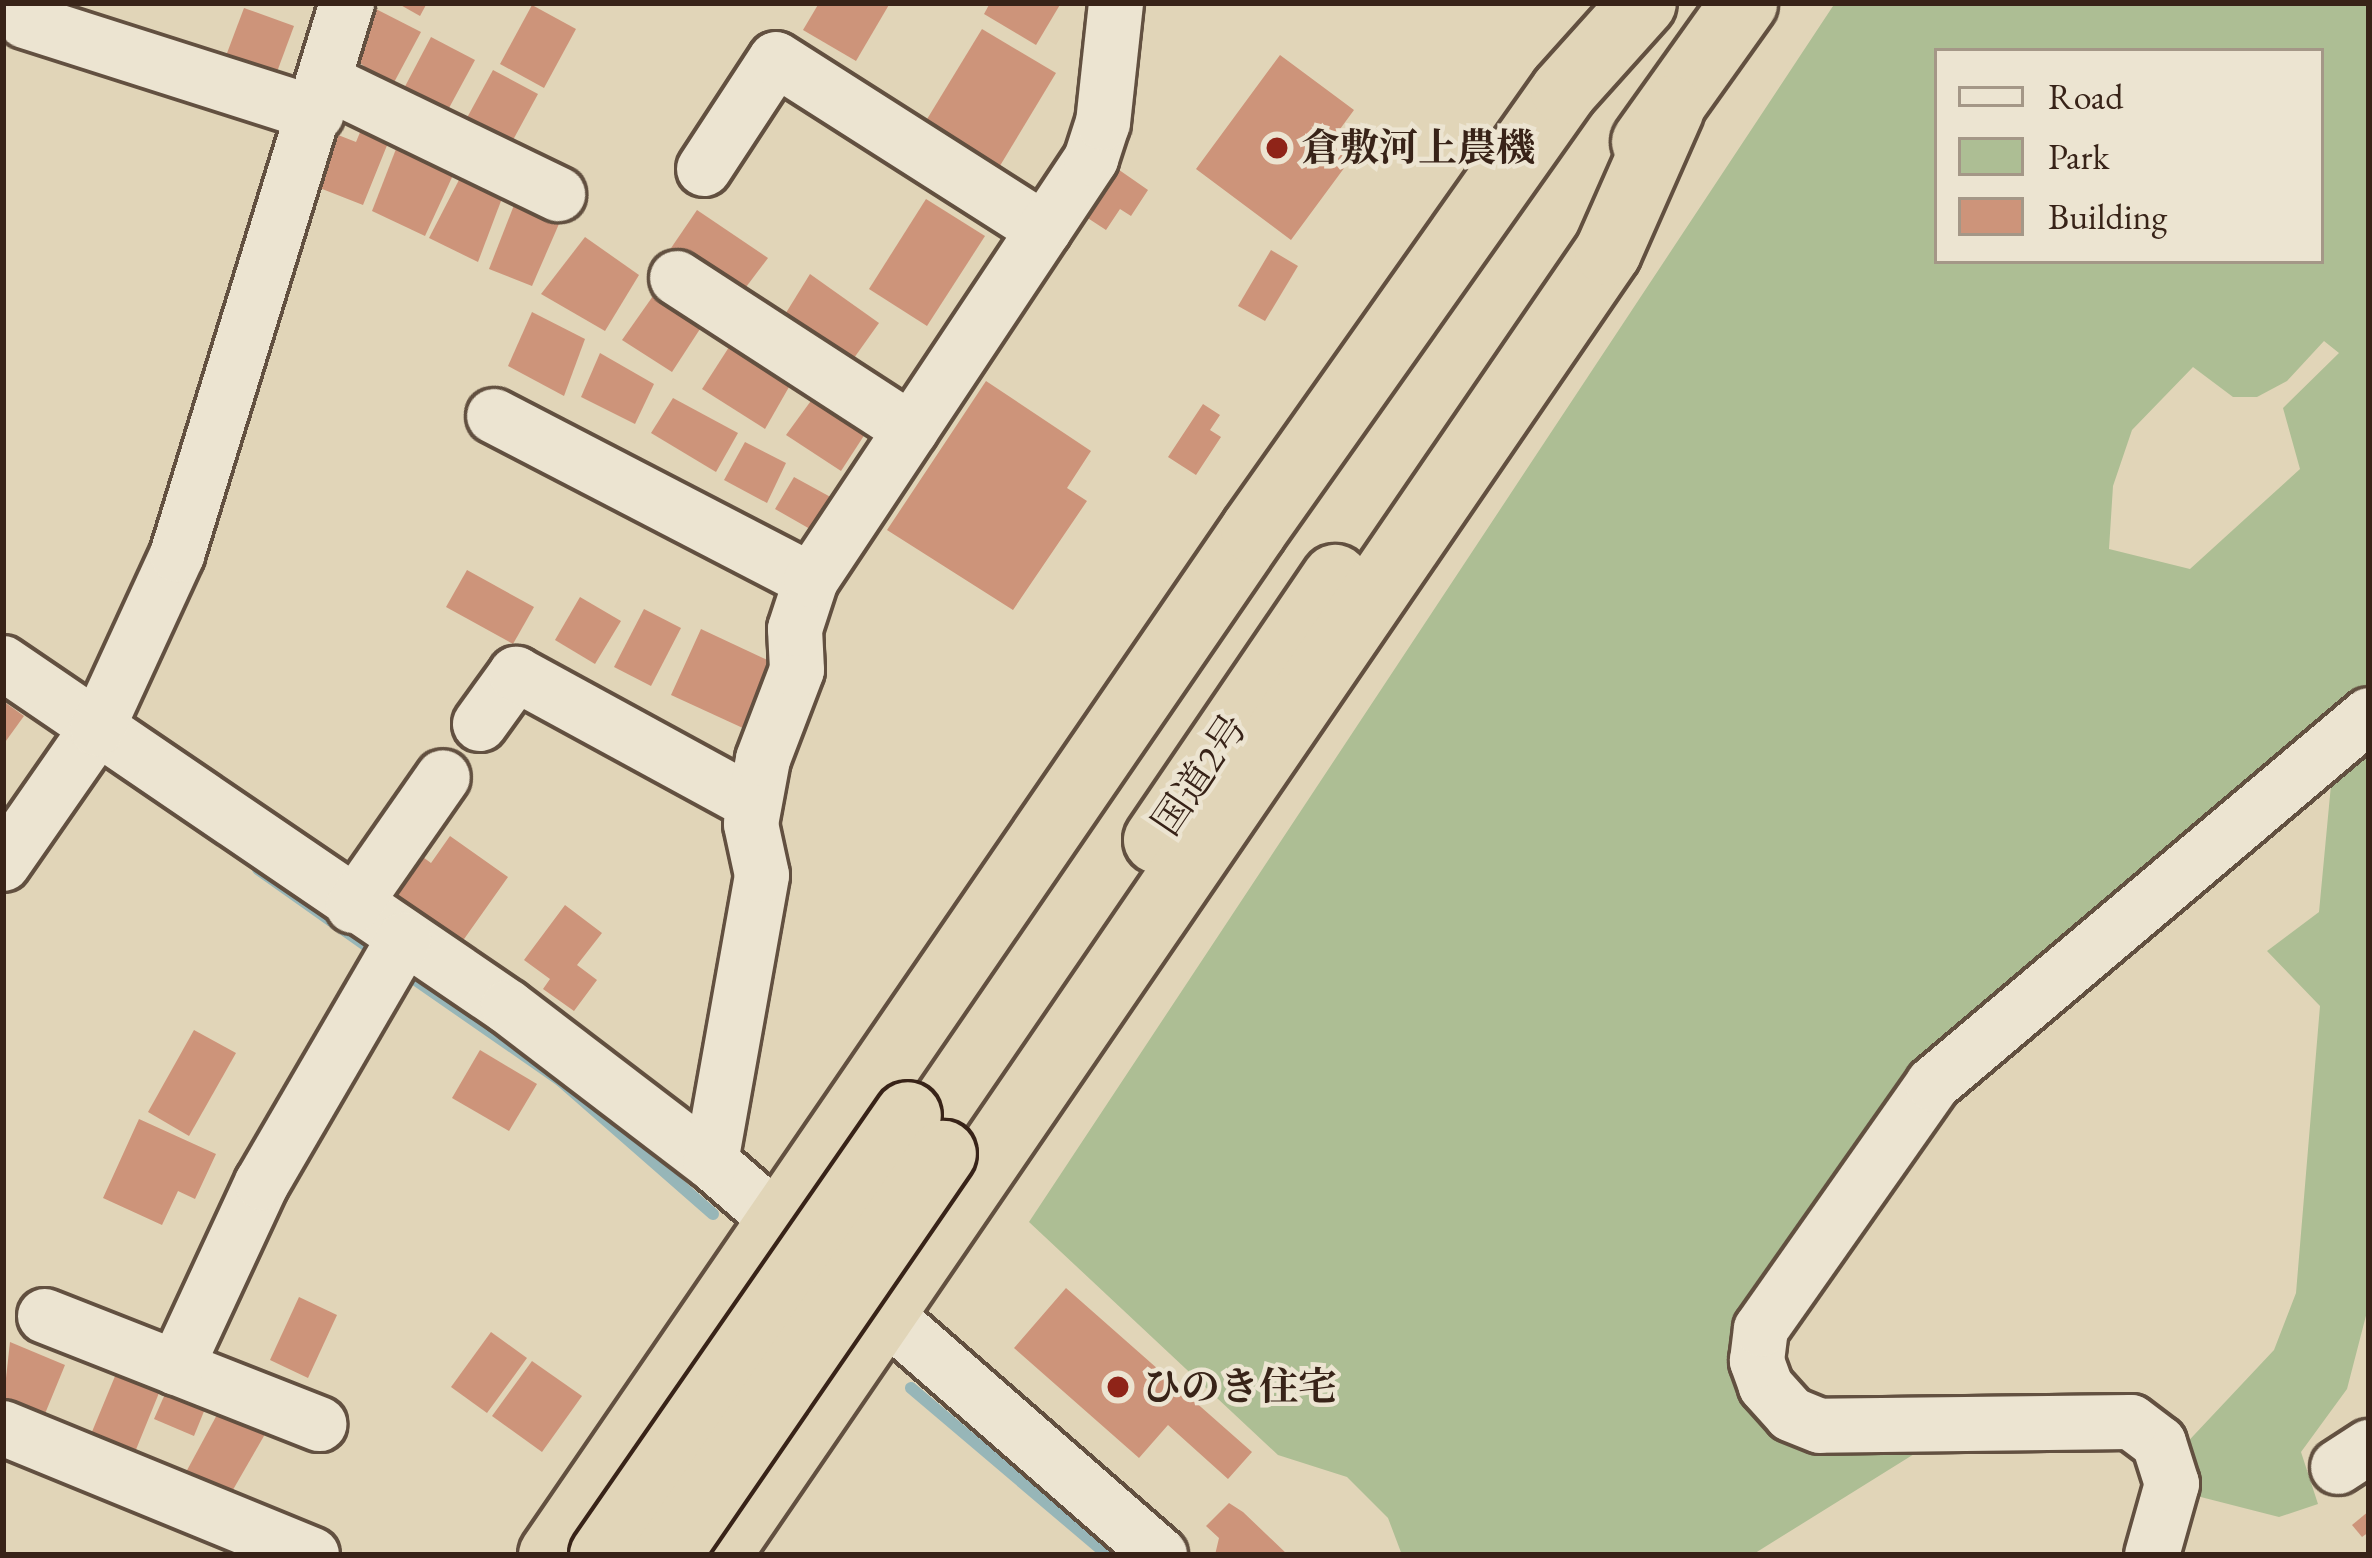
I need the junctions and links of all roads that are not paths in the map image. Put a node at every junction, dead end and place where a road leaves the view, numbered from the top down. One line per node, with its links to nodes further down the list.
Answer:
1 (347, 3): 7 (street)
2 (1117, 3): 11 (street)
3 (1643, 3): 27 (highway)
4 (1654, 3): 25 (highway, 国道2号)
5 (1744, 3): 8 (highway, 国道2号)
6 (25, 21): 7 (street)
7 (321, 98): 10 (street); 19 (street)
8 (1671, 109): 25 (highway, 国道2号); 29 (highway)
9 (704, 169): 11 (street)
10 (558, 194)
11 (1044, 230): 14 (street)
12 (677, 278): 14 (street)
13 (494, 416): 15 (street)
14 (911, 430): 15 (street)
15 (812, 580): 21 (street)
16 (3, 663): 19 (street)
17 (2369, 715): 39 (street)
18 (480, 724): 21 (street)
19 (97, 729): 22 (street); 23 (street)
20 (442, 777): 23 (street)
21 (754, 804): 26 (street)
22 (3, 864)
23 (352, 906): 24 (street)
24 (395, 955): 26 (street); 30 (street)
25 (926, 1135): 35 (highway, 国道2号, bridge); 36 (highway, 国道2号, bridge)
26 (711, 1162): 27 (street)
27 (778, 1223): 29 (street); 34 (highway)
28 (45, 1316): 30 (street)
29 (883, 1318): 37 (highway); 38 (street)
30 (176, 1368): 31 (street)
31 (319, 1424)
32 (3, 1428): 33 (street)
33 (312, 1555)
34 (552, 1555)
35 (603, 1555)
36 (668, 1555)
37 (717, 1555)
38 (1160, 1555)
39 (2152, 1555)

